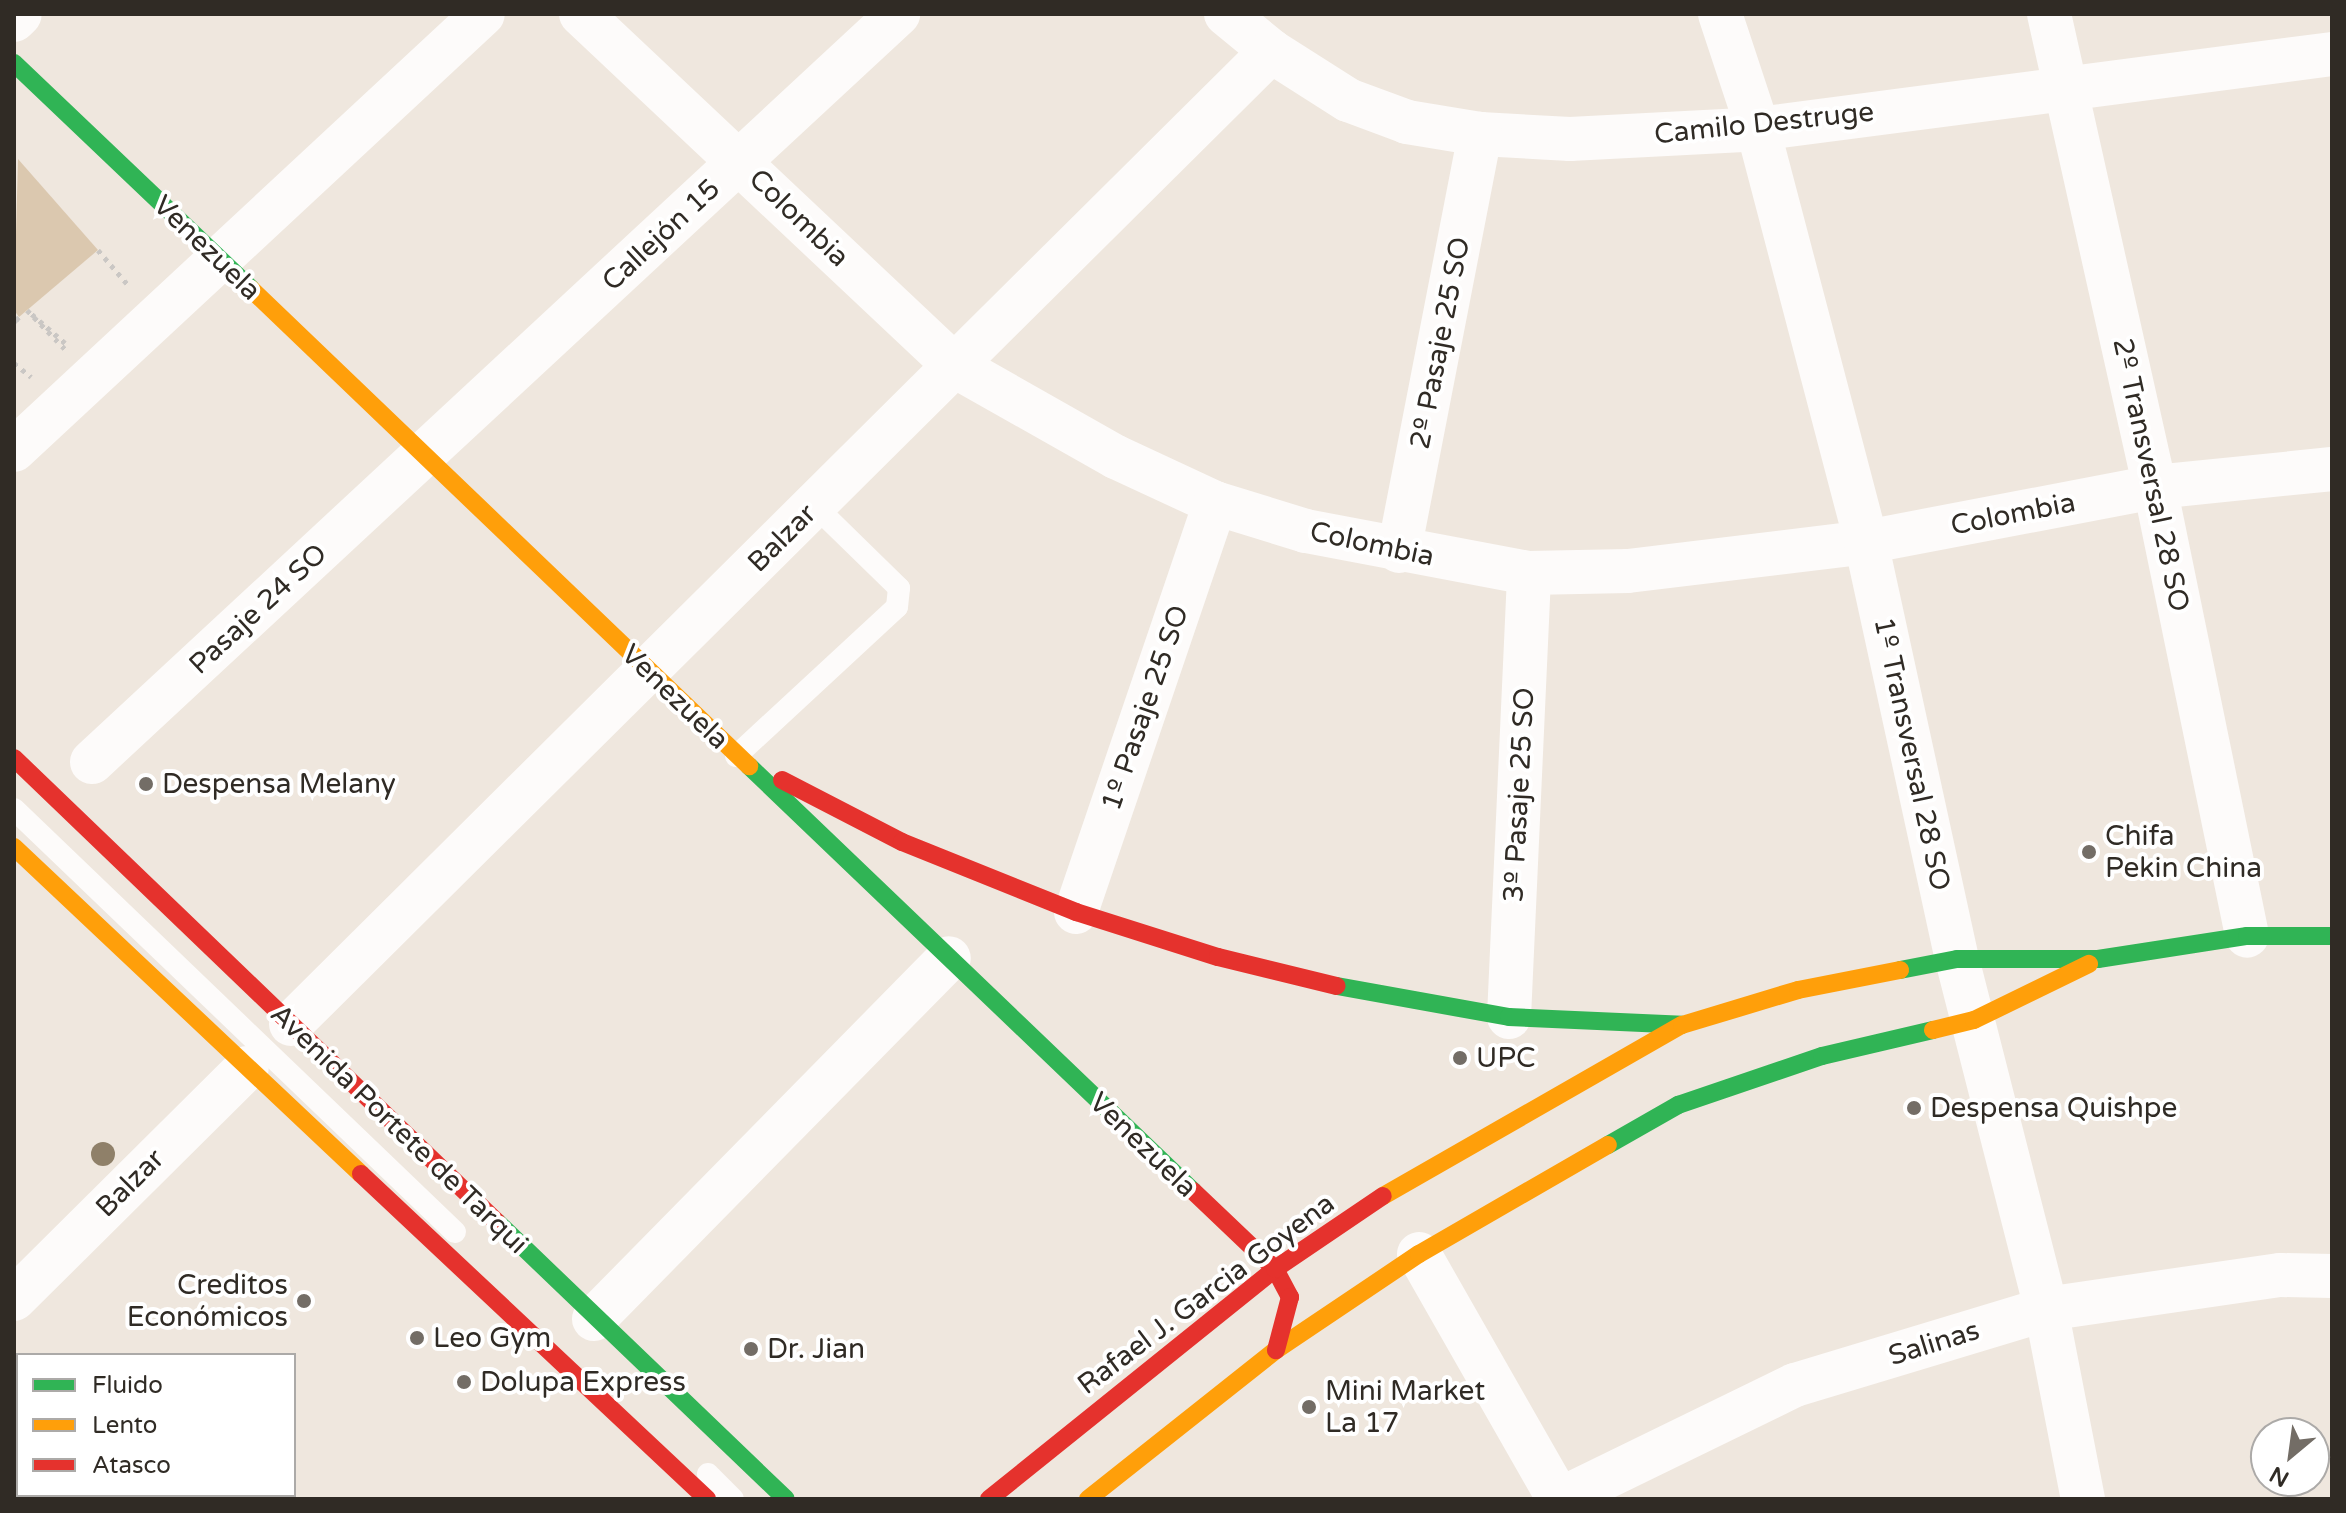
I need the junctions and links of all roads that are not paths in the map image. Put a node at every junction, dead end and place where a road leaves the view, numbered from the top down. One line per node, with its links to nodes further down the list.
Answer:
1 (20, 14): 8 (street)
2 (483, 14): 16 (street)
3 (581, 14): 15 (street, Colombia)
4 (898, 14): 15 (street, Callejón 15)
5 (1226, 14): 9 (street, Camilo Destruge)
6 (1720, 14): 13 (street, 1º Transversal 28 SO)
7 (2049, 14): 12 (street, 2º Transversal 28 SO)
8 (14, 20)
9 (1271, 51): 14 (street, Camilo Destruge); 17 (street, Balzar)
10 (2332, 54): 12 (street, Camilo Destruge)
11 (14, 63): 16 (street, Venezuela)
12 (2064, 86): 13 (street, Camilo Destruge); 21 (street, 2º Transversal 28 SO)
13 (1758, 129): 14 (street, Camilo Destruge); 24 (street, 1º Transversal 28 SO)
14 (1480, 134): 25 (street, 2º Pasaje 25 SO)
15 (740, 161): 17 (street, Colombia); 19 (street, Callejón 15)
16 (219, 259): 18 (street); 19 (street, Venezuela)
17 (955, 366): 22 (street, Colombia); 23 (street, Balzar)
18 (14, 450)
19 (424, 456): 27 (street, Venezuela); 30 (street, Pasaje 24 SO)
20 (2332, 469): 21 (street, Colombia)
21 (2155, 487): 24 (street, Colombia); 35 (street, 2º Transversal 28 SO)
22 (1215, 503): 25 (street, Colombia); 34 (street, 1º Pasaje 25 SO)
23 (814, 505): 27 (street, Balzar); 28 (lane)
24 (1866, 542): 26 (street, Colombia); 38 (street, 1º Transversal 28 SO)
25 (1399, 551): 26 (street, Colombia)
26 (1529, 573): 40 (street, 3º Pasaje 25 SO)
27 (648, 670): 28 (street, Venezuela); 42 (street, Balzar)
28 (736, 756): 34 (street); 37 (street, Venezuela)
29 (14, 758): 42 (street, Avenida Portete de Tarqui)
30 (92, 762)
31 (14, 777): 54 (lane, Avenida Portete de Tarqui)
32 (14, 809): 53 (lane, Avenida Portete de Tarqui)
33 (14, 847): 44 (street, Avenida Portete de Tarqui)
34 (1076, 912): 40 (street)
35 (2247, 936): 36 (street, Rafael J. Garcia Goyena); 39 (street, Rafael J. Garcia Goyena)
36 (2332, 936)
37 (949, 958): 46 (street, Venezuela); 50 (street)
38 (1957, 959): 39 (street, Rafael J. Garcia Goyena); 41 (street, 1º Transversal 28 SO); 43 (street, Rafael J. Garcia Goyena)
39 (2098, 959): 41 (street, Rafael J. Garcia Goyena)
40 (1509, 1017): 43 (street)
41 (1974, 1020): 45 (street, Rafael J. Garcia Goyena); 49 (street, 1º Transversal 28 SO)
42 (291, 1024): 50 (street, Avenida Portete de Tarqui)
43 (1682, 1025): 46 (street, Rafael J. Garcia Goyena)
44 (247, 1068): 48 (street, Balzar); 52 (street, Avenida Portete de Tarqui)
45 (1419, 1254): 51 (street, Rafael J. Garcia Goyena); 58 (street)
46 (1275, 1269): 51 (street, Venezuela); 56 (street, Rafael J. Garcia Goyena)
47 (2332, 1276): 49 (street, Salinas)
48 (14, 1299)
49 (2046, 1309): 58 (street, Salinas); 59 (street, 1º Transversal 28 SO)
50 (594, 1319): 55 (street, Avenida Portete de Tarqui)
51 (1276, 1350): 57 (street, Rafael J. Garcia Goyena)
52 (707, 1499)
53 (733, 1499)
54 (764, 1499)
55 (786, 1499)
56 (989, 1499)
57 (1088, 1499)
58 (1560, 1499)
59 (2083, 1499)

